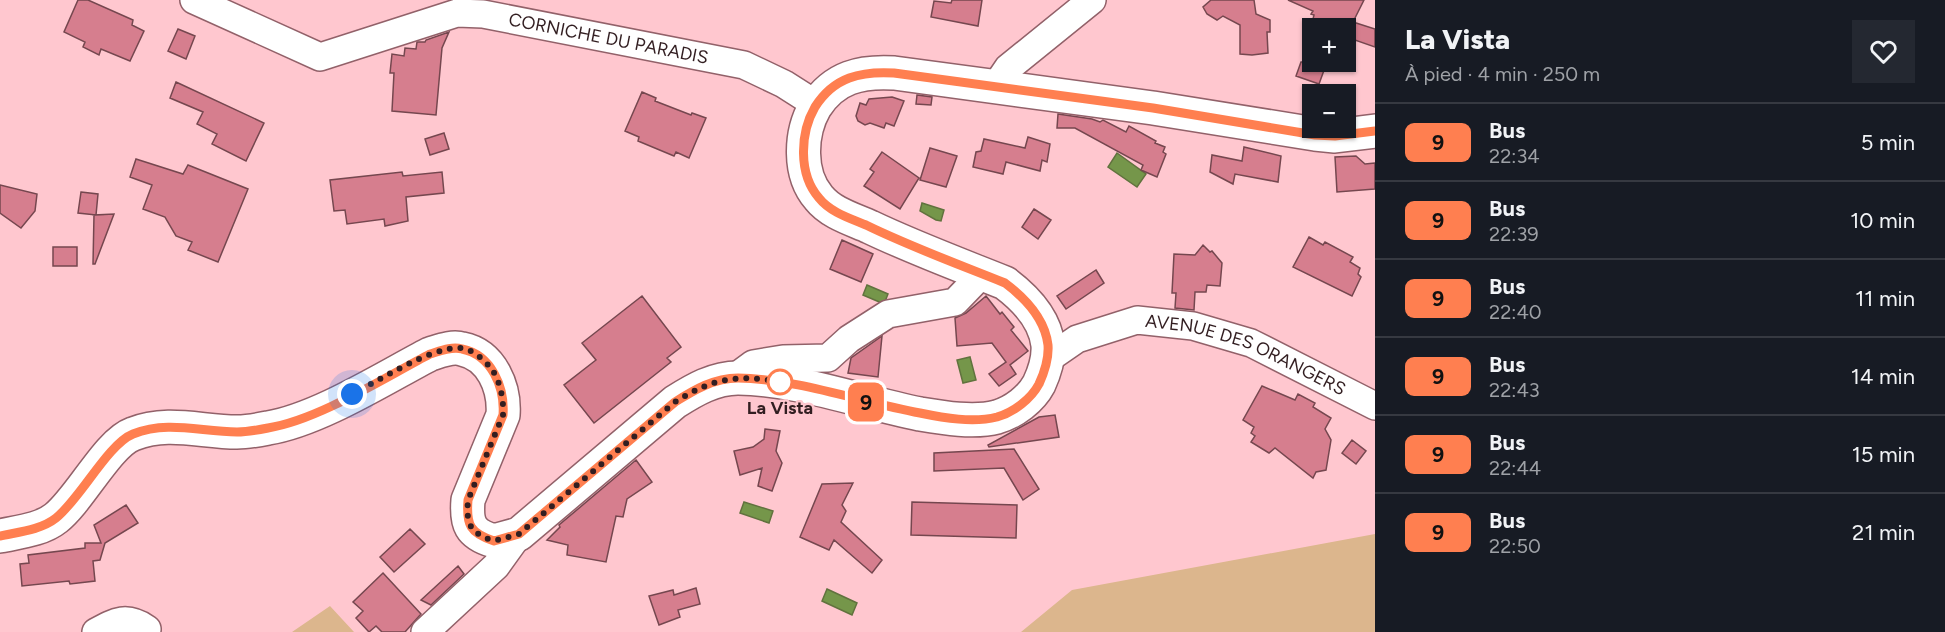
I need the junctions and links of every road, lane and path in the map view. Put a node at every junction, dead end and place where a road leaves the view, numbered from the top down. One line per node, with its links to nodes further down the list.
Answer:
1 (194, 0): 4 (street, CORNICHE DU PARADIS)
2 (1092, 0): 3 (street)
3 (995, 87): 4 (main road); 5 (main road)
4 (817, 105): 6 (main road)
5 (1375, 131)
6 (982, 274): 7 (main road); 8 (street)
7 (1048, 359): 8 (main road); 9 (street, AVENUE DES ORANGERS)
8 (734, 378): 10 (main road)
9 (1375, 406)
10 (519, 534): 11 (main road); 14 (street)
11 (0, 536)
12 (147, 629): 13 (street)
13 (96, 632)
14 (425, 632)

